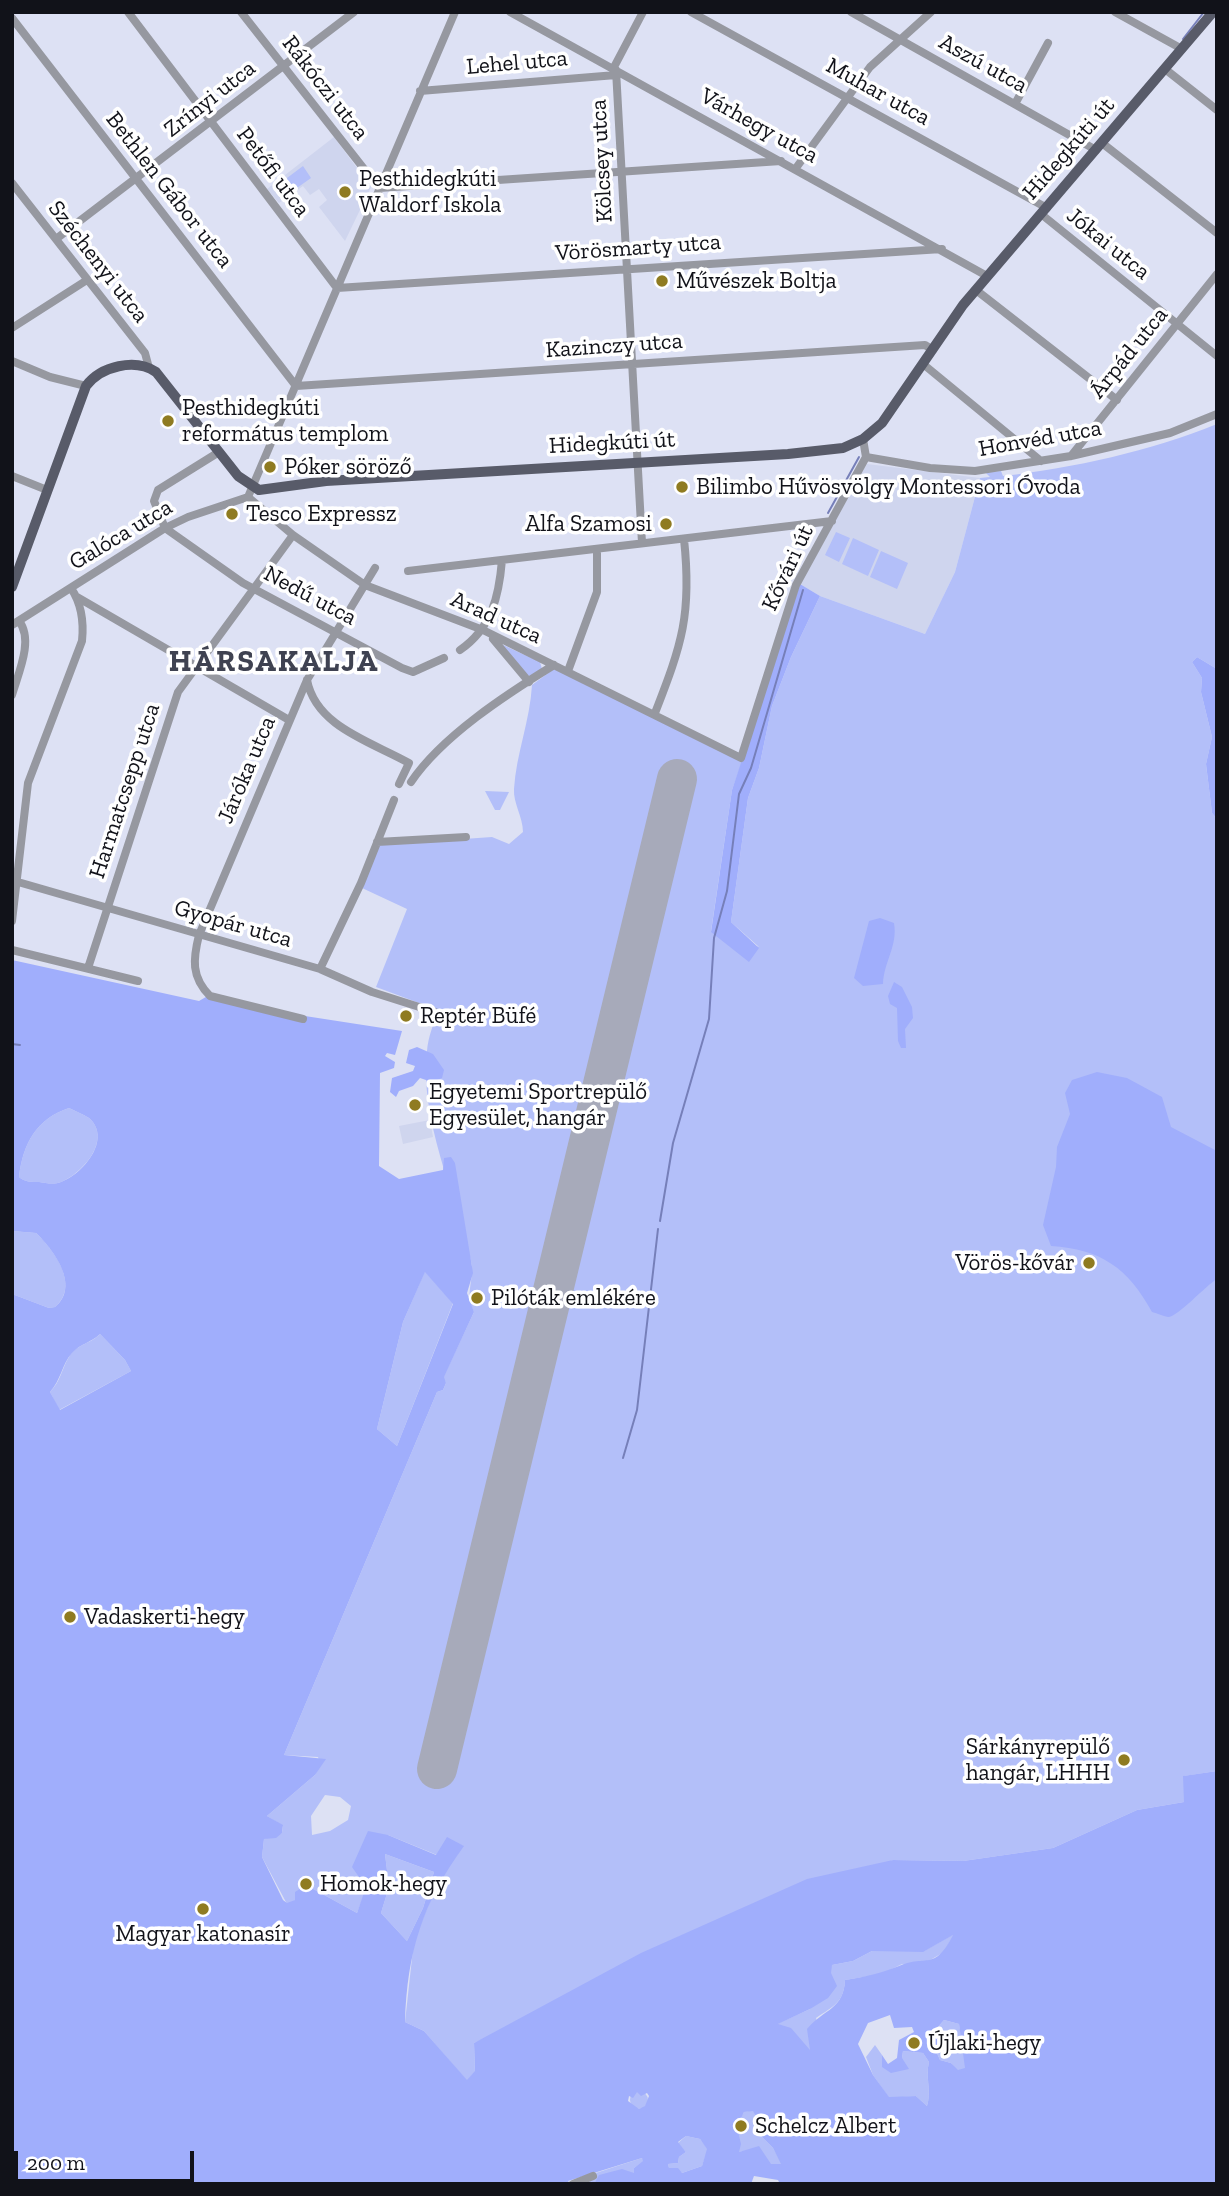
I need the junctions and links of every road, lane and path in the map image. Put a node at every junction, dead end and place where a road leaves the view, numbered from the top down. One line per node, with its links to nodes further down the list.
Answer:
1 (128, 12): 24 (street, Petőfi utca)
2 (241, 12): 17 (street, Rákóczi utca)
3 (354, 12): 17 (street, Zrínyi utca)
4 (455, 12): 20 (street)
5 (510, 12): 19 (street, Várhegy utca)
6 (643, 12): 19 (street)
7 (691, 12): 21 (street, Muhar utca)
8 (851, 12): 12 (street, Aszú utca)
9 (931, 12): 14 (street)
10 (1115, 12): 16 (street)
11 (1213, 12): 16 (main road, Hidegkúti út)
12 (867, 16): 14 (street, Aszú utca)
13 (12, 18): 29 (street, Bethlen Gábor utca)
14 (898, 39): 21 (street); 22 (street, Aszú utca)
15 (1048, 43): 22 (street)
16 (1179, 48): 18 (main road, Hidegkúti út)
17 (283, 66): 24 (street, Zrínyi utca); 31 (street, Rákóczi utca)
18 (1165, 69): 23 (street); 25 (main road, Hidegkúti út)
19 (615, 71): 20 (street, Lehel utca); 26 (street, Várhegy utca); 28 (street, Kölcsey utca)
20 (421, 91): 31 (street)
21 (847, 97): 27 (street); 32 (street, Muhar utca)
22 (1015, 104): 25 (street, Aszú utca)
23 (1217, 110)
24 (212, 123): 29 (street, Zrínyi utca); 40 (street, Petőfi utca)
25 (1096, 147): 32 (main road, Hidegkúti út); 33 (street, Aszú utca)
26 (782, 161): 27 (street, Várhegy utca); 28 (street)
27 (796, 168): 35 (street, Várhegy utca)
28 (621, 174): 31 (street); 36 (street, Kölcsey utca)
29 (136, 180): 34 (street, Zrínyi utca); 51 (street, Bethlen Gábor utca)
30 (12, 183): 34 (street, Széchenyi utca)
31 (379, 188): 40 (street)
32 (1043, 208): 38 (main road, Hidegkúti út); 42 (street, Jókai utca)
33 (1217, 233)
34 (56, 239): 39 (street, Széchenyi utca)
35 (942, 249): 36 (street, Vörösmarty utca); 38 (street, Várhegy utca)
36 (628, 269): 40 (street, Vörösmarty utca); 47 (street, Kölcsey utca)
37 (1217, 274): 42 (street, Árpád utca)
38 (985, 275): 41 (main road, Hidegkúti út)
39 (87, 280): 43 (street); 49 (street, Széchenyi utca)
40 (337, 288): 51 (street)
41 (976, 290): 44 (main road, Hidegkúti út); 52 (street)
42 (1177, 325): 45 (street, Jókai utca); 52 (street, Árpád utca)
43 (12, 328)
44 (931, 348): 47 (street, Kazinczy utca); 48 (main road, Hidegkúti út)
45 (1217, 356)
46 (12, 361): 50 (street)
47 (632, 364): 51 (street, Kazinczy utca); 59 (street, Kölcsey utca)
48 (923, 364): 54 (main road, Hidegkúti út); 58 (street)
49 (149, 368): 50 (main road); 55 (main road)
50 (86, 386): 61 (main road)
51 (296, 386): 62 (street)
52 (1117, 400): 56 (street, Árpád utca)
53 (1217, 414): 56 (street, Honvéd utca)
54 (863, 439): 57 (street); 59 (main road, Hidegkúti út)
55 (219, 452): 62 (main road); 64 (street)
56 (1071, 456): 58 (street, Honvéd utca)
57 (866, 457): 58 (street, Honvéd utca); 63 (street, Kővári út)
58 (1041, 461)
59 (638, 462): 62 (main road, Hidegkúti út); 67 (street, Kölcsey utca)
60 (12, 476): 61 (street)
61 (44, 488): 73 (main road)
62 (251, 493): 64 (street, Galóca utca); 65 (street, Arad utca)
63 (832, 521): 66 (street); 91 (street, Kővári út)
64 (165, 528): 74 (street, Galóca utca); 75 (street, Nedű utca)
65 (293, 535): 72 (street, Arad utca); 75 (street, Harmatcsepp utca)
66 (684, 539): 67 (street); 89 (street)
67 (642, 543): 68 (street)
68 (597, 549): 69 (street); 85 (street)
69 (502, 560): 71 (street); 79 (street)
70 (375, 568): 72 (street, Járóka utca)
71 (408, 571)
72 (365, 585): 78 (street, Járóka utca); 79 (street, Arad utca)
73 (12, 587)
74 (71, 588): 76 (street); 77 (street, Galóca utca)
75 (254, 589): 78 (street, Nedű utca); 83 (street, Harmatcsepp utca)
76 (77, 597): 83 (street); 97 (street)
77 (16, 623): 88 (street)
78 (336, 631): 82 (street, Nedű utca); 86 (street, Járóka utca)
79 (483, 631): 80 (street, Arad utca); 81 (street)
80 (491, 636): 84 (street, Arad utca); 87 (street)
81 (460, 650)
82 (444, 658)
83 (195, 665): 90 (street); 98 (street, Harmatcsepp utca)
84 (554, 665): 85 (street, Arad utca); 87 (street)
85 (568, 671): 89 (street, Arad utca)
86 (307, 680): 90 (street, Járóka utca); 93 (street)
87 (529, 682): 92 (street)
88 (12, 695)
89 (655, 713): 91 (street, Arad utca)
90 (289, 720): 100 (street, Járóka utca)
91 (741, 758)
92 (411, 782)
93 (399, 784)
94 (394, 800): 96 (street)
95 (466, 837): 96 (street)
96 (377, 842): 103 (street)
97 (18, 882): 98 (street, Gyopár utca); 99 (street)
98 (108, 908): 100 (street, Gyopár utca); 102 (street, Harmatcsepp utca)
99 (12, 921)
100 (199, 935): 103 (street, Gyopár utca); 106 (street, Járóka utca)
101 (12, 950): 102 (street)
102 (88, 968): 104 (street)
103 (320, 969): 105 (street, Gyopár utca)
104 (138, 981)
105 (435, 1012)
106 (303, 1019)
107 (593, 2176): 108 (street)
108 (573, 2184)

